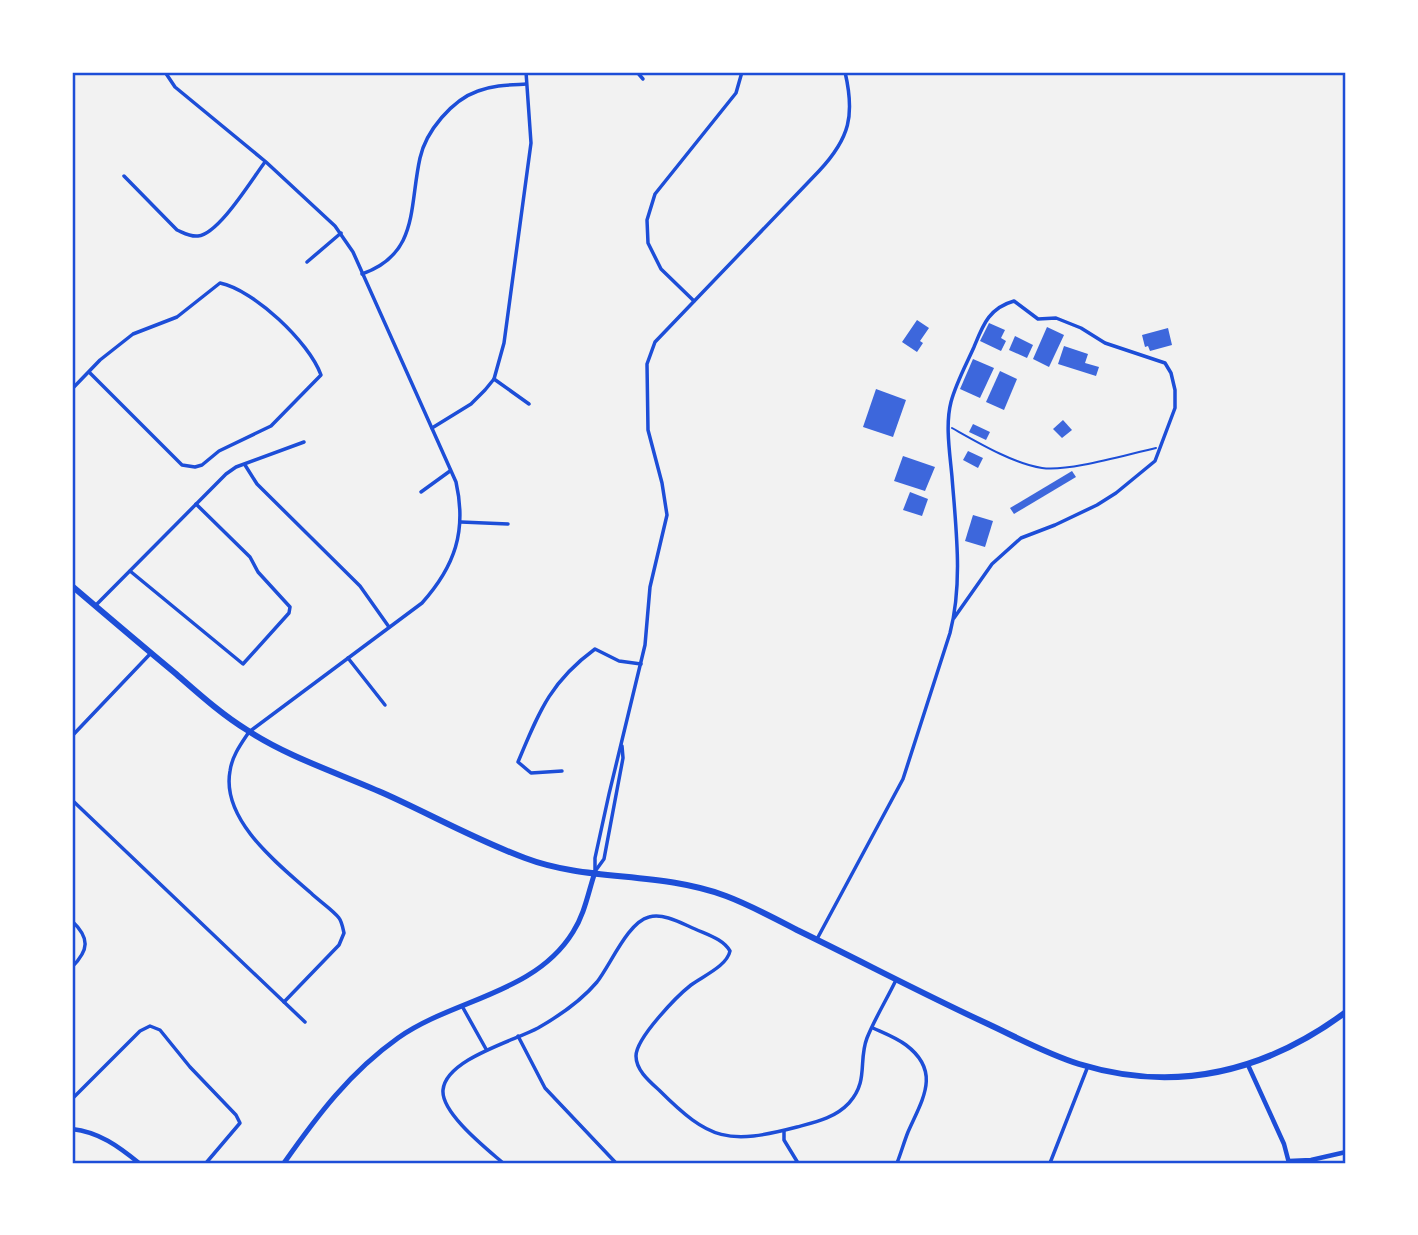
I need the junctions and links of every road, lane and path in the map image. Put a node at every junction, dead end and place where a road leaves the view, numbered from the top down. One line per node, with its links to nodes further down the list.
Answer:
1 (165, 72): 8 (street)
2 (526, 72): 7 (street)
3 (637, 72): 6 (street)
4 (742, 72): 13 (street)
5 (845, 72): 13 (street)
6 (643, 79)
7 (526, 84): 12 (street); 15 (street)
8 (265, 162): 9 (street); 10 (street)
9 (124, 176)
10 (341, 233): 11 (street); 12 (street)
11 (307, 262)
12 (362, 275): 19 (street)
13 (694, 301): 35 (street)
14 (89, 372): 14 (street); 16 (street)
15 (494, 379): 17 (street); 19 (street)
16 (72, 389)
17 (529, 404)
18 (949, 427): 21 (path); 21 (street); 31 (street)
19 (432, 428): 23 (street)
20 (304, 442): 22 (street)
21 (1160, 447): 31 (street)
22 (245, 465): 25 (street); 32 (street)
23 (450, 471): 24 (street); 26 (street)
24 (421, 492)
25 (195, 505): 28 (street); 28 (street)
26 (461, 523): 27 (street); 32 (street)
27 (508, 524)
28 (130, 570): 30 (street)
29 (72, 586): 30 (main road)
30 (95, 606): 33 (main road)
31 (954, 618): 44 (street)
32 (389, 627): 34 (street)
33 (151, 653): 37 (main road); 38 (street)
34 (348, 658): 36 (street); 37 (street)
35 (640, 664): 39 (street); 40 (street)
36 (385, 705)
37 (249, 732): 42 (main road); 47 (street)
38 (72, 736)
39 (622, 744): 42 (street); 42 (street)
40 (562, 771)
41 (72, 800): 47 (street)
42 (595, 872): 44 (main road); 48 (main road)
43 (72, 921): 45 (street)
44 (817, 939): 46 (main road)
45 (73, 965)
46 (896, 980): 51 (street); 55 (main road)
47 (284, 1002): 50 (street)
48 (462, 1006): 53 (street); 63 (main road)
49 (1346, 1012): 54 (main road)
50 (306, 1022)
51 (873, 1028): 58 (street); 67 (street)
52 (518, 1036): 53 (street); 58 (street); 65 (street)
53 (486, 1049): 64 (street)
54 (1248, 1065): 55 (main road); 60 (street)
55 (1088, 1066): 68 (street)
56 (72, 1099): 62 (street)
57 (72, 1129): 61 (street)
58 (784, 1131): 66 (street)
59 (1346, 1152): 60 (street)
60 (1289, 1162)
61 (139, 1163)
62 (206, 1163)
63 (284, 1163)
64 (503, 1163)
65 (616, 1163)
66 (798, 1163)
67 (897, 1163)
68 (1050, 1163)

